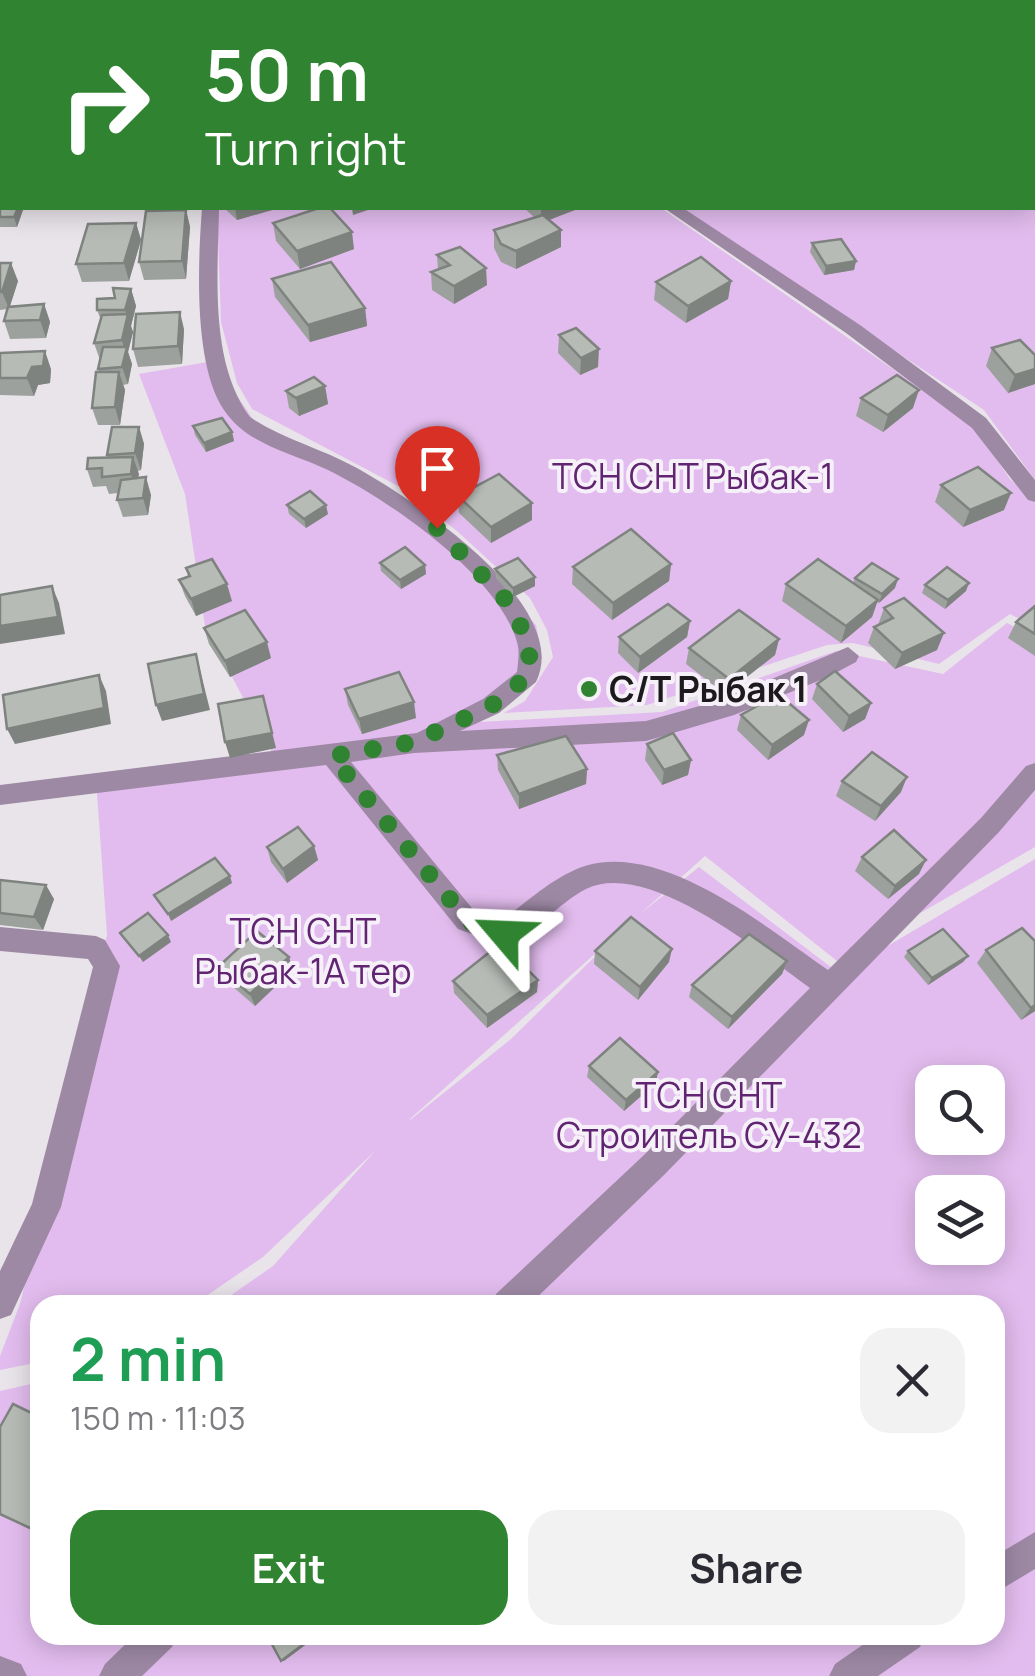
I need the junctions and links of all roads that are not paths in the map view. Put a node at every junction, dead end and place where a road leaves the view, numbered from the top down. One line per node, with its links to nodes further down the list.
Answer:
1 (210, 210): 5 (lane)
2 (675, 210): 3 (lane)
3 (1035, 495)
4 (848, 656): 5 (lane)
5 (414, 742): 6 (lane)
6 (332, 756): 8 (lane); 10 (lane)
7 (1035, 773): 10 (lane)
8 (0, 795)
9 (0, 940): 12 (lane)
10 (829, 986): 11 (lane)
11 (518, 1295)
12 (0, 1304)
13 (1035, 1549): 14 (lane)
14 (1005, 1569)
15 (150, 1645): 19 (lane)
16 (893, 1645): 20 (lane)
17 (0, 1674): 18 (lane)
18 (9, 1676)
19 (117, 1676)
20 (847, 1676)

